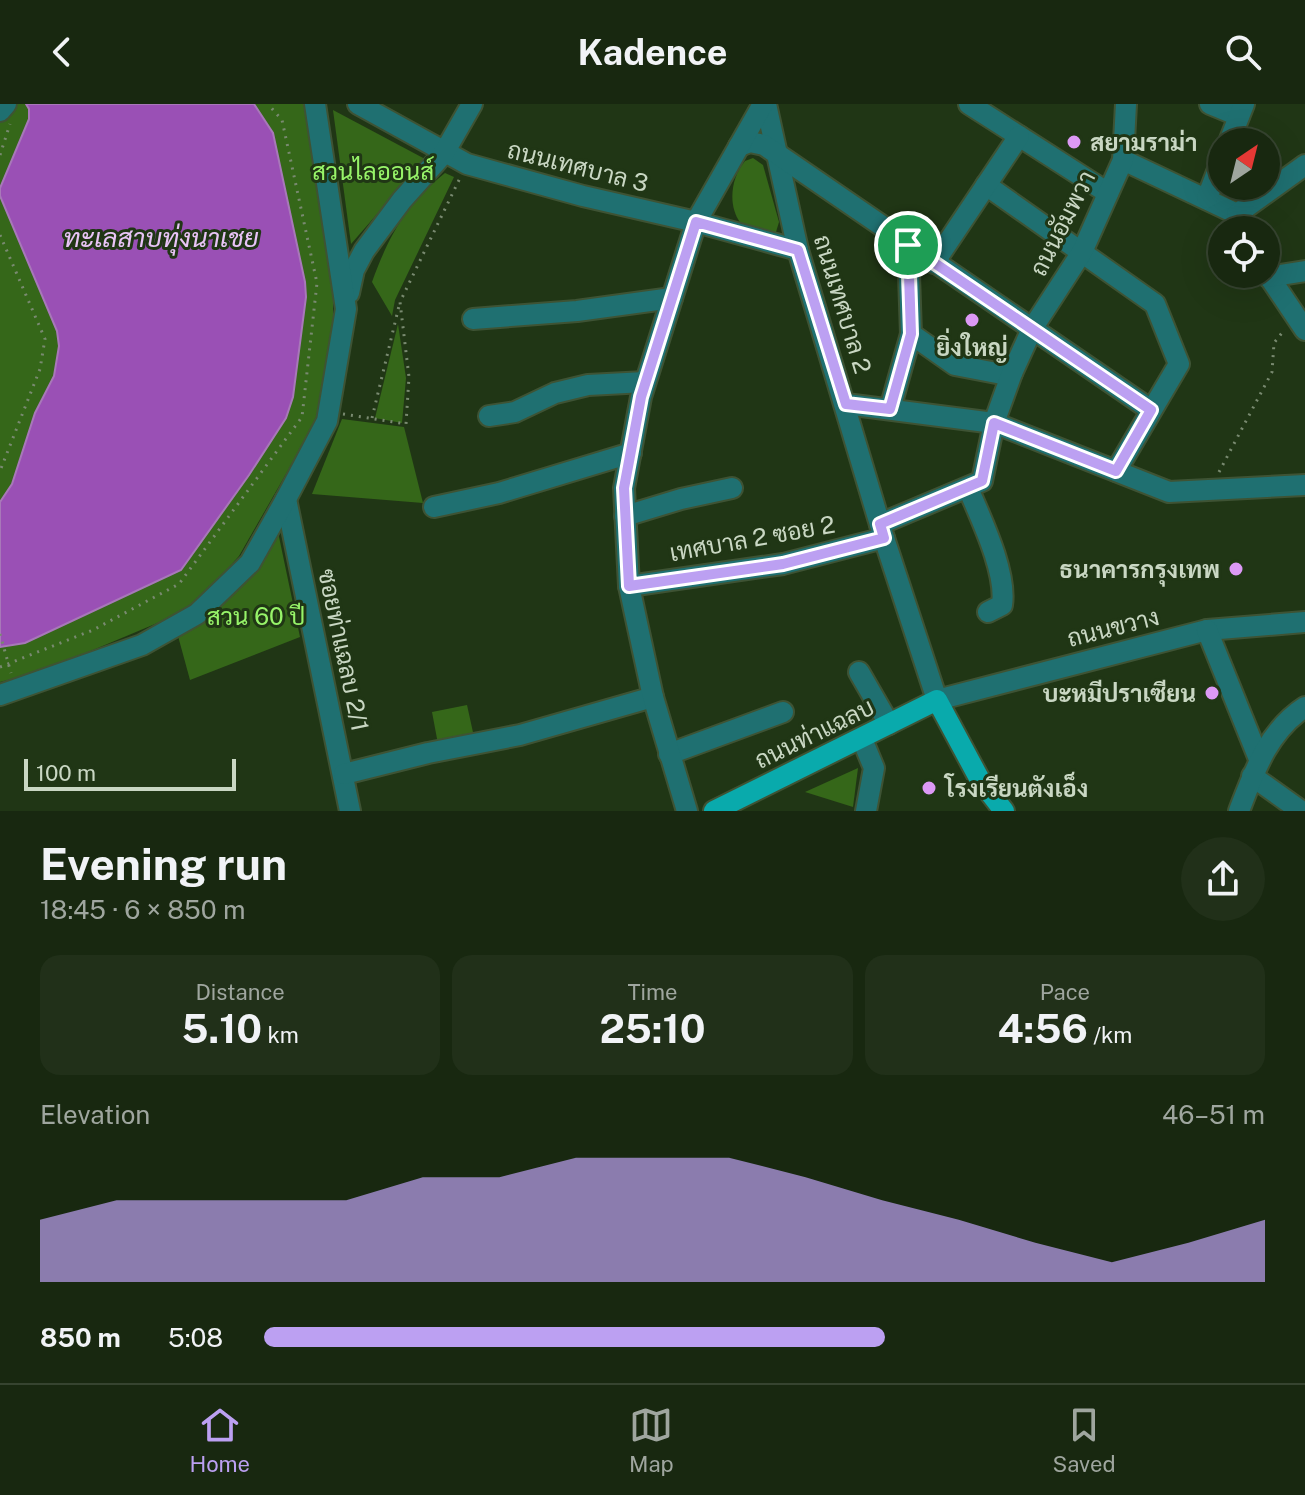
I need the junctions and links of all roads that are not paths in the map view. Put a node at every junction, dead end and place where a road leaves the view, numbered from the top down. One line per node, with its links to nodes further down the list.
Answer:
1 (6, 104): 10 (street)
2 (315, 104): 35 (street)
3 (358, 104): 13 (street, ถนนเทศบาล 3)
4 (472, 104): 13 (street)
5 (764, 104): 12 (street); 14 (street, ถนนเทศบาล 2)
6 (969, 104): 11 (street)
7 (1126, 104): 15 (street, ถนนอัมพวา)
8 (1210, 104): 9 (street)
9 (1241, 110)
10 (0, 111)
11 (1019, 136): 17 (street); 19 (street)
12 (739, 146): 14 (street); 18 (street)
13 (444, 153): 24 (street, ถนนเทศบาล 3); 35 (street)
14 (775, 154): 23 (street, ถนนเทศบาล 2); 27 (street)
15 (1123, 160): 19 (street, ถนนอัมพวา); 20 (street)
16 (1305, 165): 22 (street)
17 (986, 185): 29 (street); 30 (street)
18 (715, 191): 24 (street); 25 (street)
19 (1108, 193): 29 (street, ถนนอัมพวา)
20 (1207, 198): 21 (street)
21 (1232, 216)
22 (1248, 216)
23 (791, 218): 26 (street); 28 (street, ถนนเทศบาล 2)
24 (696, 222): 25 (street, ถนนเทศบาล 3); 34 (street)
25 (739, 234): 26 (street, ถนนเทศบาล 3)
26 (768, 241): 28 (street, ถนนเทศบาล 3)
27 (908, 245): 30 (street); 39 (street)
28 (798, 250): 42 (street, ถนนเทศบาล 2)
29 (1082, 252): 38 (street, ถนนอัมพวา); 44 (street)
30 (934, 263): 38 (street)
31 (1305, 271): 32 (street)
32 (1280, 273)
33 (1276, 288): 37 (street)
34 (672, 298): 36 (street); 41 (street)
35 (346, 309): 52 (street)
36 (473, 319)
37 (1300, 324)
38 (1032, 329): 40 (street, ถนนอัมพวา); 44 (street)
39 (911, 334): 40 (street); 43 (street)
40 (1012, 373): 46 (street, ถนนอัมพวา)
41 (645, 382): 45 (street); 47 (street)
42 (846, 404): 43 (street); 55 (street, ถนนเทศบาล 2)
43 (890, 409): 46 (street)
44 (1151, 410): 48 (street)
45 (489, 416)
46 (994, 423): 48 (street); 51 (street, ถนนอัมพวา)
47 (631, 453): 53 (street); 54 (street)
48 (1116, 471): 49 (street)
49 (1305, 485)
50 (732, 488): 54 (street)
51 (968, 488): 55 (street); 57 (street)
52 (286, 499): 61 (street); 70 (street, ซอยท่าแฉลบ 2/1)
53 (434, 507)
54 (625, 516): 56 (street)
55 (882, 531): 56 (street, เทศบาล 2 ซอย 2); 63 (street, ถนนเทศบาล 2)
56 (629, 586): 62 (street)
57 (988, 612)
58 (1305, 622): 59 (street, ถนนขวาง)
59 (1207, 630): 63 (street, ถนนขวาง); 69 (street)
60 (859, 672): 66 (street)
61 (9, 692)
62 (653, 697): 68 (street); 70 (street)
63 (937, 700): 66 (main road, ถนนท่าแฉลบ); 75 (main road)
64 (1305, 707): 69 (street)
65 (783, 712): 68 (street)
66 (889, 724): 67 (main road, ถนนท่าแฉลบ)
67 (862, 739): 73 (main road, ถนนท่าแฉลบ); 74 (street)
68 (669, 754): 72 (street)
69 (1256, 768): 76 (street); 77 (street)
70 (344, 774): 71 (street, ซอยท่าแฉลบ 2/1)
71 (350, 811)
72 (687, 811)
73 (714, 811)
74 (866, 811)
75 (1004, 811)
76 (1239, 811)
77 (1301, 811)

